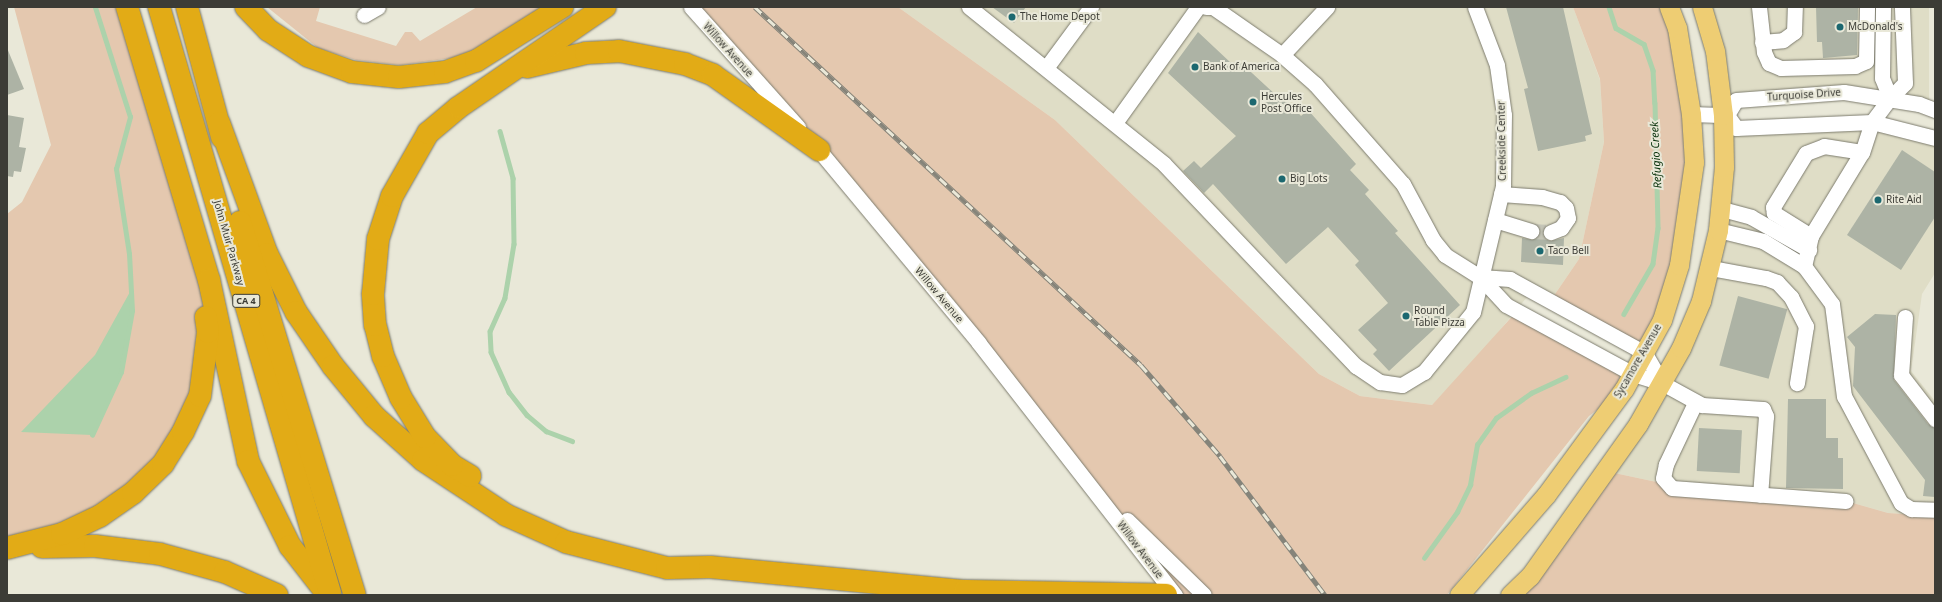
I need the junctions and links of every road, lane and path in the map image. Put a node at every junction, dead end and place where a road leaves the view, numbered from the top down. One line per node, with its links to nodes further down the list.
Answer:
1 (127, 7): 42 (highway)
2 (159, 7): 62 (highway, John Muir Parkway / CA 4)
3 (187, 7): 32 (highway, John Muir Parkway / CA 4)
4 (246, 7): 6 (highway)
5 (378, 7): 22 (street)
6 (562, 7)
7 (604, 7): 26 (highway)
8 (691, 7): 35 (street, Willow Avenue)
9 (969, 7): 25 (street, Creekside Center)
10 (1091, 7): 25 (street)
11 (1198, 7): 33 (street)
12 (1206, 7): 24 (street)
13 (1327, 7): 24 (street)
14 (1475, 7): 37 (street, Creekside Center)
15 (1669, 7): 29 (main road, Sycamore Avenue)
16 (1702, 7): 30 (main road)
17 (1759, 7): 23 (street)
18 (1795, 7): 23 (street)
19 (1867, 7): 23 (street)
20 (1883, 7): 27 (street)
21 (1902, 7): 27 (street)
22 (364, 15)
23 (1763, 47)
24 (1282, 54): 47 (street)
25 (1046, 68): 33 (street, Creekside Center)
26 (510, 72): 35 (highway); 60 (highway)
27 (1890, 98): 28 (street, Turquoise Drive); 30 (street, Turquoise Drive); 31 (street)
28 (1935, 110)
29 (1691, 114): 30 (street); 49 (main road, Sycamore Avenue)
30 (1725, 115): 31 (street); 38 (main road)
31 (1872, 122): 34 (street); 36 (street)
32 (220, 123): 60 (highway); 63 (highway, John Muir Parkway / CA 4)
33 (1115, 123): 47 (street, Creekside Center)
34 (1935, 138)
35 (819, 150): 55 (street, Willow Avenue)
36 (1862, 152): 44 (street); 44 (street)
37 (1501, 194): 39 (street, Creekside Center); 43 (street)
38 (1722, 209): 40 (main road); 44 (street)
39 (1495, 220): 41 (street); 47 (street, Creekside Center)
40 (1718, 230): 45 (street); 46 (main road)
41 (1531, 231)
42 (195, 232): 59 (highway); 62 (highway)
43 (1551, 232)
44 (1810, 243): 45 (street)
45 (1804, 266): 58 (street)
46 (1711, 268): 51 (main road); 52 (street)
47 (1480, 278): 49 (street); 50 (street)
48 (1905, 317): 54 (street)
49 (1645, 354): 50 (main road, Sycamore Avenue); 51 (street)
50 (1633, 374): 51 (street); 67 (main road, Sycamore Avenue)
51 (1662, 383): 53 (street); 68 (main road)
52 (1797, 384)
53 (1695, 403): 56 (street); 56 (street)
54 (1935, 419)
55 (1083, 475): 65 (street, Willow Avenue); 66 (street)
56 (1760, 495): 57 (street)
57 (1846, 501)
58 (1935, 510)
59 (7, 548): 61 (highway)
60 (710, 568): 64 (highway)
61 (277, 595)
62 (330, 595)
63 (355, 595)
64 (1166, 595)
65 (1174, 595)
66 (1204, 595)
67 (1459, 595)
68 (1510, 595)

